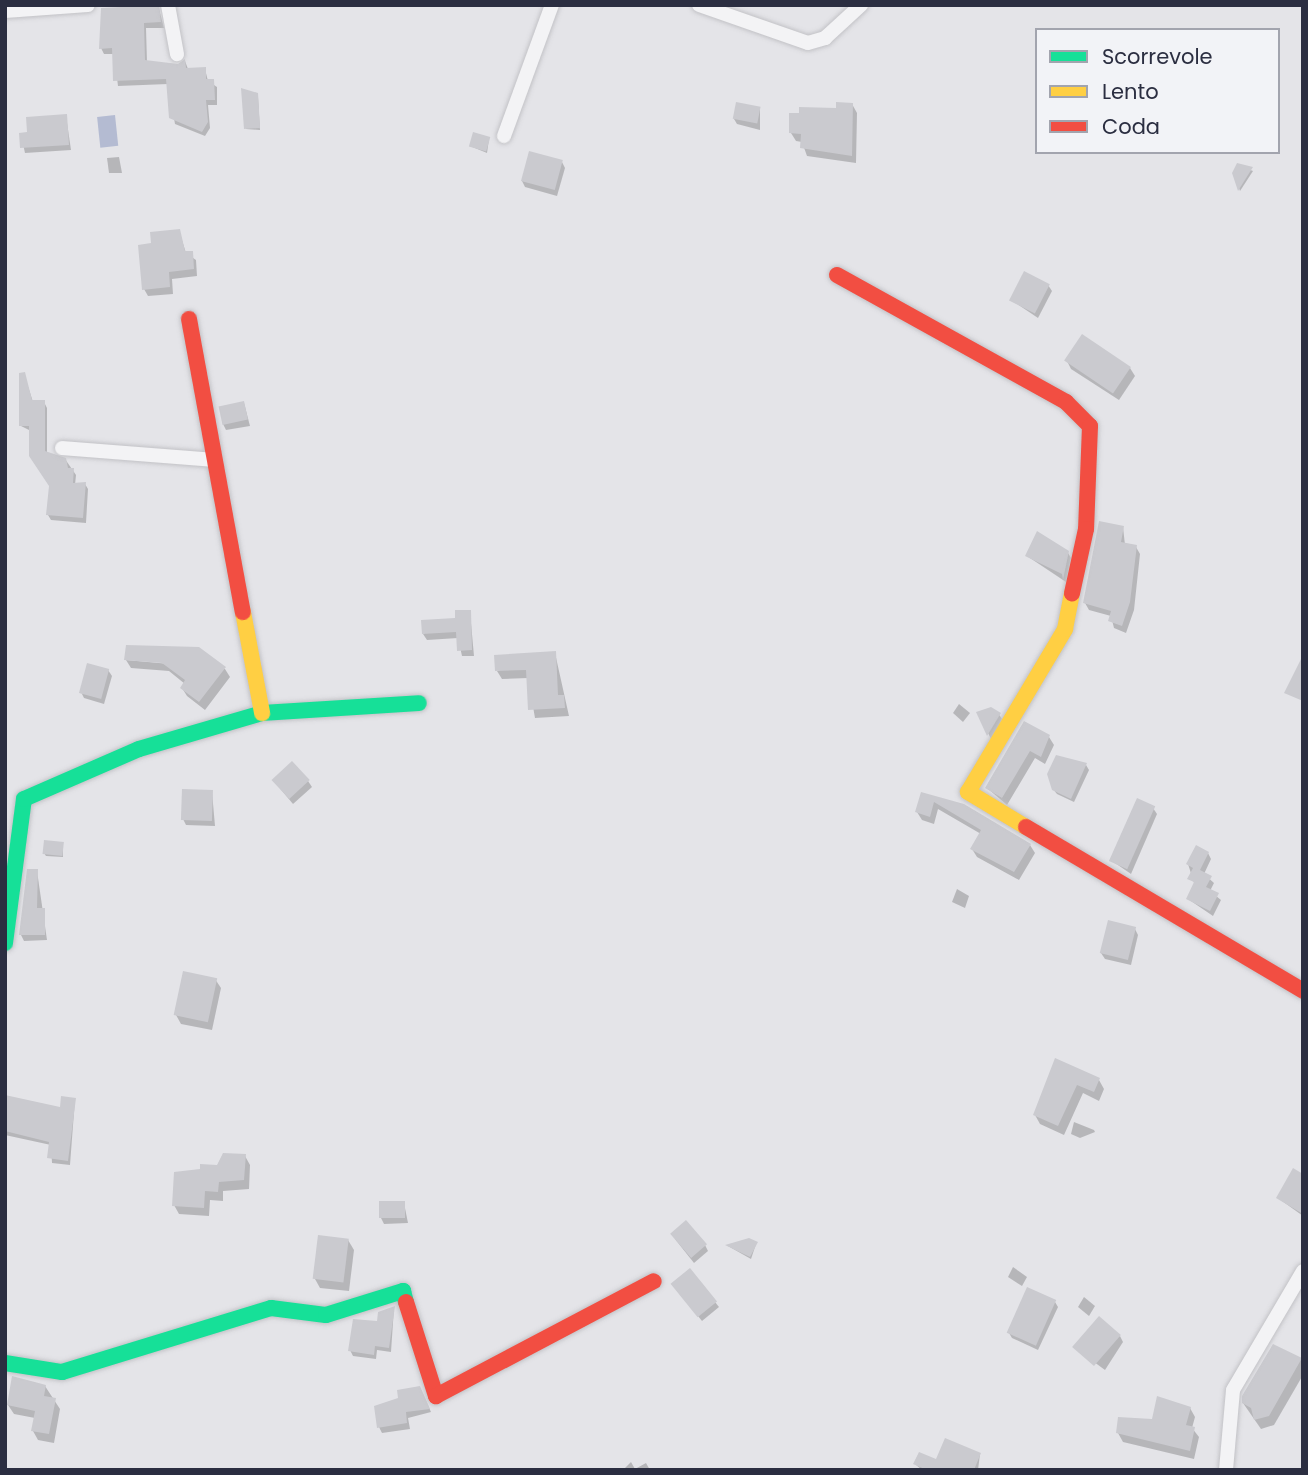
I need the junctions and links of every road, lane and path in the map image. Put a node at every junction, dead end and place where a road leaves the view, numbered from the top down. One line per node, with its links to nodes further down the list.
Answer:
1 (88, 5): 6 (street)
2 (168, 5): 7 (street)
3 (551, 5): 8 (street)
4 (699, 5): 5 (street)
5 (861, 5)
6 (5, 11)
7 (177, 54)
8 (504, 136)
9 (837, 275): 16 (street)
10 (189, 319): 12 (street)
11 (62, 448): 12 (street)
12 (215, 460): 14 (street)
13 (419, 703): 14 (street)
14 (262, 713): 15 (street)
15 (5, 943)
16 (1303, 990)
17 (1303, 1271): 20 (street)
18 (654, 1281): 19 (street)
19 (5, 1363)
20 (1226, 1470)

